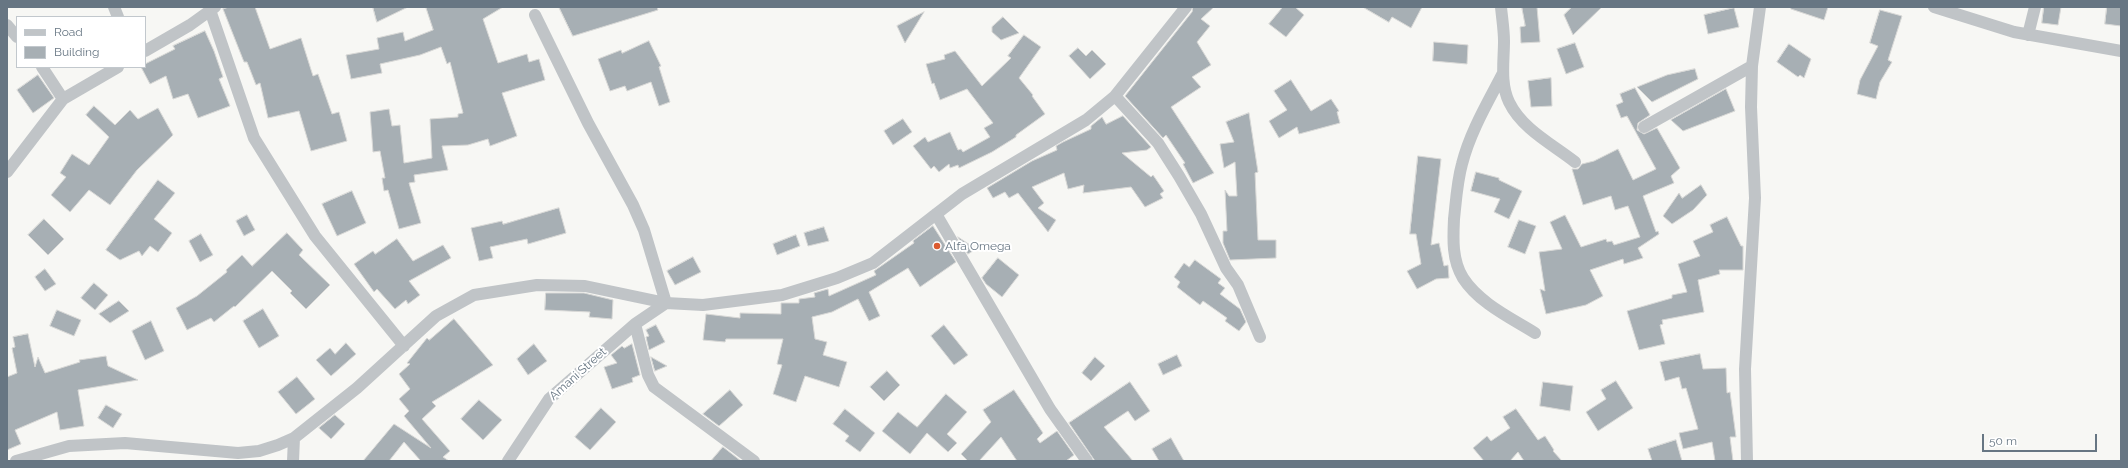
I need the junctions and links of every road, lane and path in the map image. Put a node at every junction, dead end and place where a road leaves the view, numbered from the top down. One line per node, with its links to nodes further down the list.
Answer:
1 (1186, 7): 18 (street)
2 (1501, 7): 17 (street)
3 (1760, 7): 14 (street)
4 (1934, 7): 7 (street)
5 (2036, 7): 10 (street)
6 (212, 8): 12 (street); 28 (street)
7 (1960, 11): 10 (street)
8 (535, 15): 24 (street)
9 (7, 25): 11 (street)
10 (2028, 34): 13 (street)
11 (16, 36)
12 (146, 50)
13 (2121, 51)
14 (1752, 66): 20 (street); 35 (street)
15 (43, 68): 19 (street)
16 (116, 68): 19 (street)
17 (1503, 73): 21 (street); 26 (street)
18 (1115, 96): 23 (street); 27 (street)
19 (63, 99): 22 (street)
20 (1644, 127)
21 (1575, 162)
22 (7, 172)
23 (936, 214): 24 (street); 34 (street)
24 (666, 303): 25 (street, Amani Street); 28 (street)
25 (635, 324): 32 (street, Amani Street); 33 (street)
26 (1535, 333)
27 (1260, 337)
28 (404, 346): 29 (street)
29 (294, 438): 30 (street); 31 (street)
30 (16, 461)
31 (294, 461)
32 (508, 461)
33 (754, 461)
34 (1087, 461)
35 (1747, 461)

